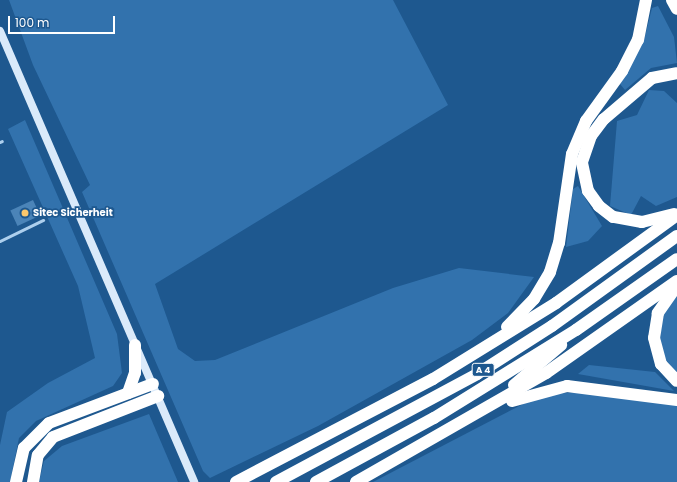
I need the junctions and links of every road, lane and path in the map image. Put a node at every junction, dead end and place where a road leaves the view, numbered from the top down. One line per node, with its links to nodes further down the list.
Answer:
1 (646, 0): 15 (highway)
2 (672, 0): 3 (highway)
3 (677, 9)
4 (0, 32): 14 (main road)
5 (677, 73): 6 (highway)
6 (677, 214): 15 (highway)
7 (43, 220): 9 (lane)
8 (677, 236): 26 (highway, A 4)
9 (0, 241)
10 (677, 259): 13 (highway, A 4)
11 (677, 281): 21 (highway)
12 (677, 286): 16 (highway)
13 (576, 330): 21 (highway); 27 (highway, A 4)
14 (135, 345): 17 (main road); 18 (highway)
15 (488, 345): 25 (highway)
16 (677, 382)
17 (153, 384): 18 (highway); 19 (main road)
18 (128, 393): 22 (highway)
19 (158, 396): 23 (highway); 24 (main road)
20 (677, 400): 21 (highway)
21 (470, 419): 28 (highway)
22 (16, 482)
23 (33, 482)
24 (194, 482)
25 (236, 482)
26 (276, 482)
27 (316, 482)
28 (356, 482)

